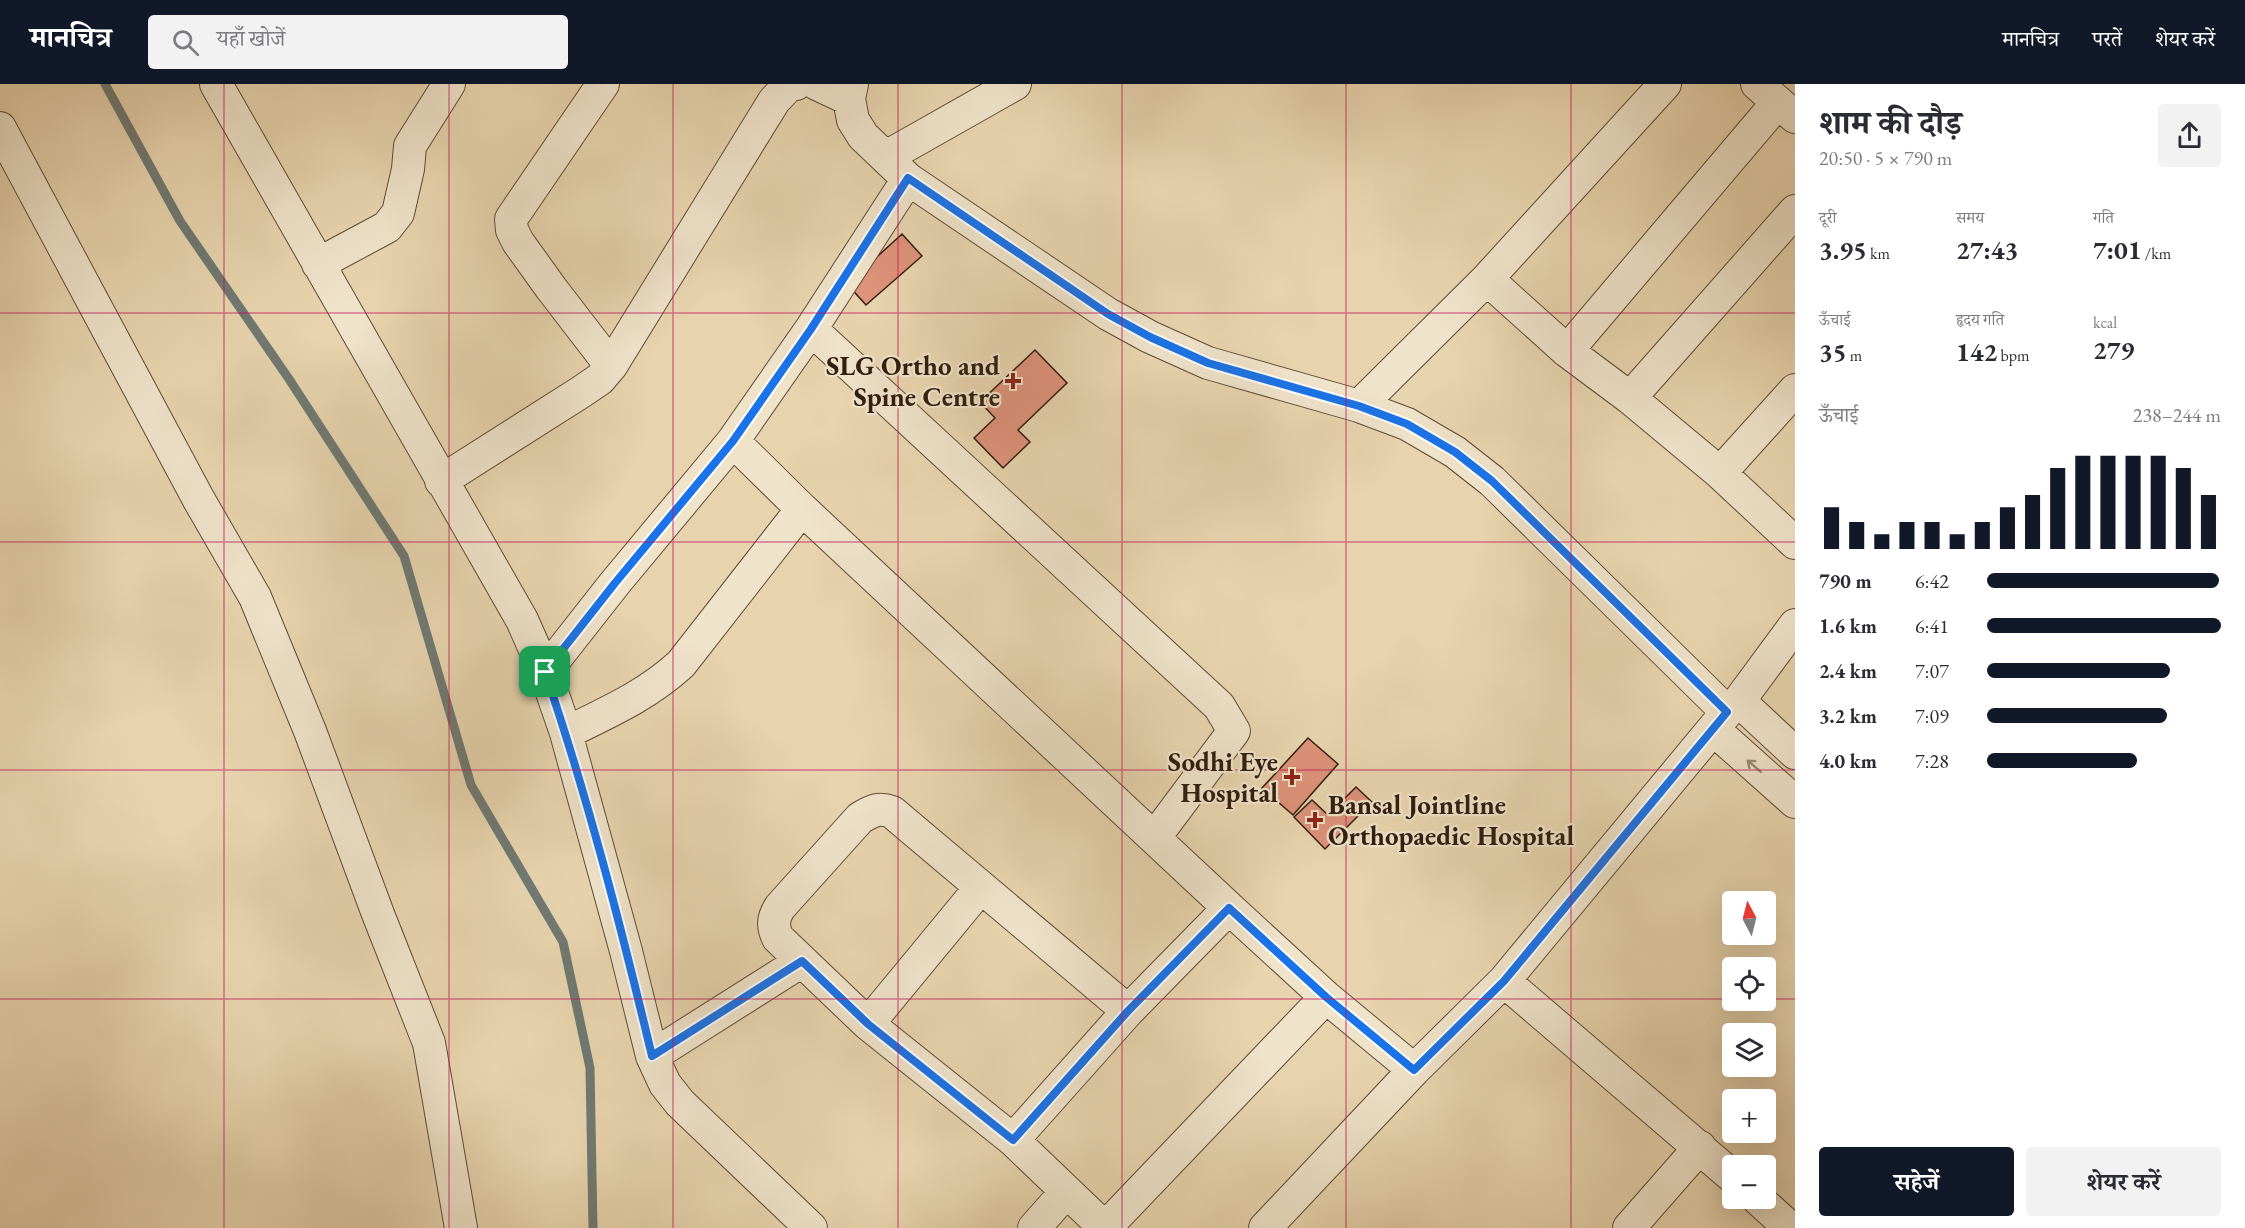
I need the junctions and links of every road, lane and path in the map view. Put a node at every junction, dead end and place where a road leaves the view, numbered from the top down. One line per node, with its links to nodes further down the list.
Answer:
1 (216, 84): 14 (street)
2 (449, 84): 14 (street)
3 (603, 84): 18 (street)
4 (796, 84): 18 (street)
5 (817, 84): 8 (street)
6 (1014, 84): 11 (street)
7 (1665, 84): 15 (street)
8 (850, 91): 11 (street)
9 (1777, 101): 17 (street)
10 (0, 128): 48 (street)
11 (886, 157): 12 (street)
12 (908, 178): 16 (street); 21 (street)
13 (1795, 211): 20 (street)
14 (318, 264): 24 (street)
15 (1487, 279): 17 (street); 21 (street)
16 (811, 329): 22 (street); 33 (street)
17 (1567, 351): 20 (street)
18 (611, 366): 24 (street)
19 (1795, 390): 23 (street)
20 (1630, 398): 23 (street)
21 (1359, 406): 29 (street)
22 (733, 441): 25 (street); 28 (street)
23 (1720, 473): 26 (street)
24 (441, 482): 28 (street)
25 (802, 509): 30 (street); 33 (street)
26 (1795, 543)
27 (1795, 626): 29 (street)
28 (545, 672): 30 (street)
29 (1726, 714): 31 (street); 32 (street, one-way to 29); 37 (street)
30 (566, 733): 41 (street)
31 (1795, 753)
32 (1795, 802)
33 (1155, 837): 35 (street)
34 (981, 887): 36 (street); 39 (street); 40 (street)
35 (1229, 908): 38 (street); 39 (street)
36 (802, 961): 40 (street); 41 (street)
37 (1504, 981): 42 (street); 44 (street)
38 (1326, 997): 42 (street); 51 (street)
39 (1128, 1011): 43 (street)
40 (868, 1024): 43 (street)
41 (652, 1056): 49 (street)
42 (1414, 1070): 52 (street)
43 (1013, 1140): 46 (street)
44 (1700, 1147): 45 (street); 53 (street)
45 (1722, 1167)
46 (1066, 1192): 50 (street); 51 (street)
47 (1769, 1209): 54 (street)
48 (461, 1228)
49 (811, 1228)
50 (1034, 1228)
51 (1105, 1228)
52 (1265, 1228)
53 (1629, 1228)
54 (1790, 1228)

